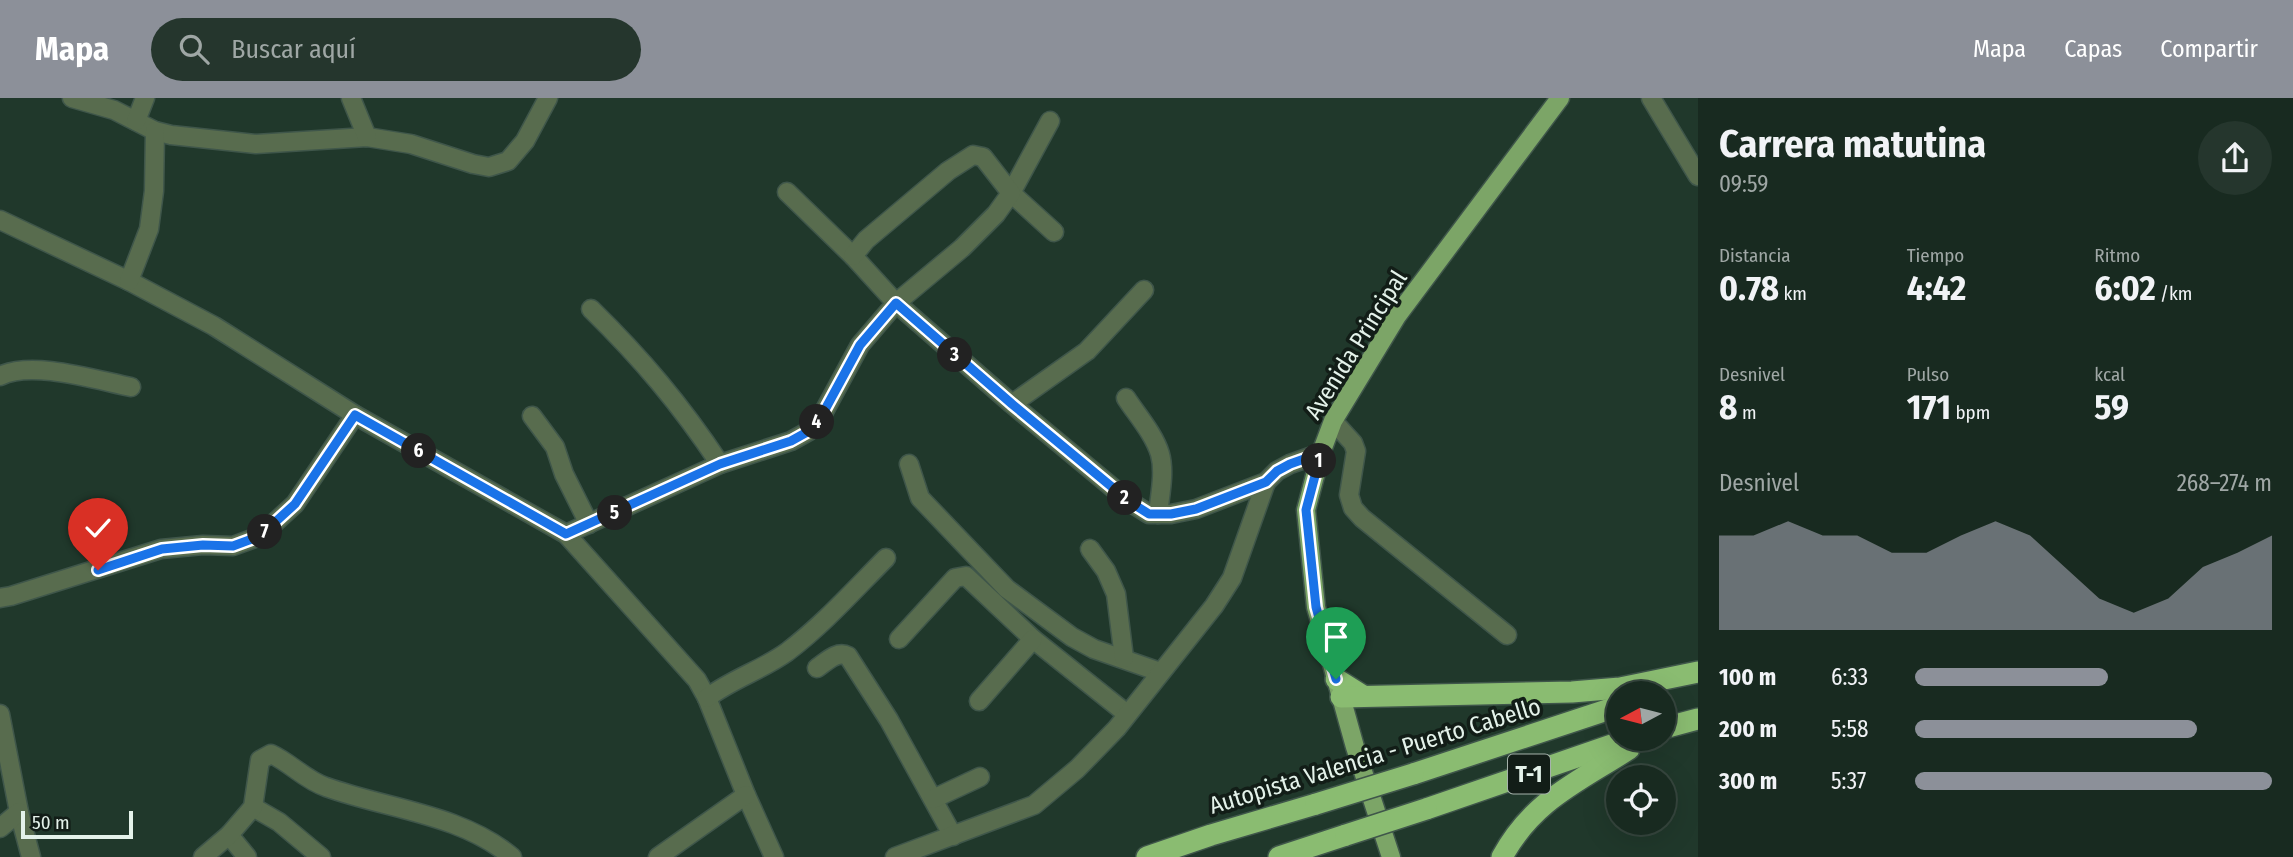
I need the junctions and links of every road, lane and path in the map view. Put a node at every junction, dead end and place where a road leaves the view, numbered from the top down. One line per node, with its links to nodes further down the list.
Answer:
1 (72, 98): 7 (street)
2 (145, 98): 7 (street)
3 (351, 98): 10 (street)
4 (548, 98): 10 (street)
5 (1560, 98): 27 (main road, Avenida Principal)
6 (1651, 98): 11 (street)
7 (135, 121): 9 (street)
8 (1050, 121): 13 (street)
9 (155, 131): 10 (street); 17 (street)
10 (367, 137)
11 (1698, 176)
12 (787, 192): 16 (street)
13 (1011, 193): 15 (street); 16 (street); 19 (street)
14 (0, 219): 17 (street)
15 (1054, 232)
16 (853, 256): 19 (street)
17 (129, 281): 25 (street)
18 (1144, 289): 24 (street)
19 (896, 303): 24 (street); 29 (street)
20 (591, 309): 29 (street)
21 (0, 376): 22 (street)
22 (131, 387)
23 (1126, 398): 32 (street)
24 (1012, 404): 32 (street)
25 (355, 415): 34 (street); 37 (street)
26 (531, 416): 33 (street)
27 (1332, 421): 28 (main road, Avenida Principal); 38 (street)
28 (1321, 453): 31 (street); 47 (main road, Avenida Principal)
29 (720, 464): 33 (street)
30 (909, 464): 41 (street)
31 (1266, 482): 32 (street); 43 (street)
32 (1158, 514)
33 (589, 524): 34 (street)
34 (566, 534): 48 (street)
35 (1090, 549): 41 (street)
36 (886, 558): 48 (street)
37 (0, 598)
38 (1507, 635)
39 (899, 639): 40 (street)
40 (1033, 639): 49 (street); 52 (street)
41 (1124, 658): 43 (street)
42 (817, 668): 59 (street)
43 (1160, 672): 52 (street)
44 (1698, 673): 47 (highway)
45 (1698, 680): 46 (highway)
46 (1676, 687)
47 (1339, 688): 75 (main road, Avenida Principal)
48 (707, 698): 58 (street)
49 (979, 701)
50 (1606, 710): 73 (highway, Autopista Valencia - Puerto Cabello / T-1, bridge)
51 (0, 714): 61 (street)
52 (1127, 714): 64 (street)
53 (1698, 719): 54 (highway)
54 (1676, 725)
55 (1606, 747): 74 (highway, T-1, bridge)
56 (1625, 751): 76 (highway)
57 (980, 776): 59 (street)
58 (746, 795): 70 (street); 71 (street)
59 (933, 799): 64 (street)
60 (253, 807): 63 (street); 68 (street); 69 (street)
61 (19, 812): 62 (street); 65 (street)
62 (0, 828)
63 (229, 835): 66 (street); 67 (street)
64 (953, 836): 72 (street)
65 (30, 857)
66 (204, 857)
67 (247, 857)
68 (321, 857)
69 (512, 857)
70 (658, 857)
71 (774, 857)
72 (895, 857)
73 (1147, 857)
74 (1279, 857)
75 (1391, 857)
76 (1502, 857)

